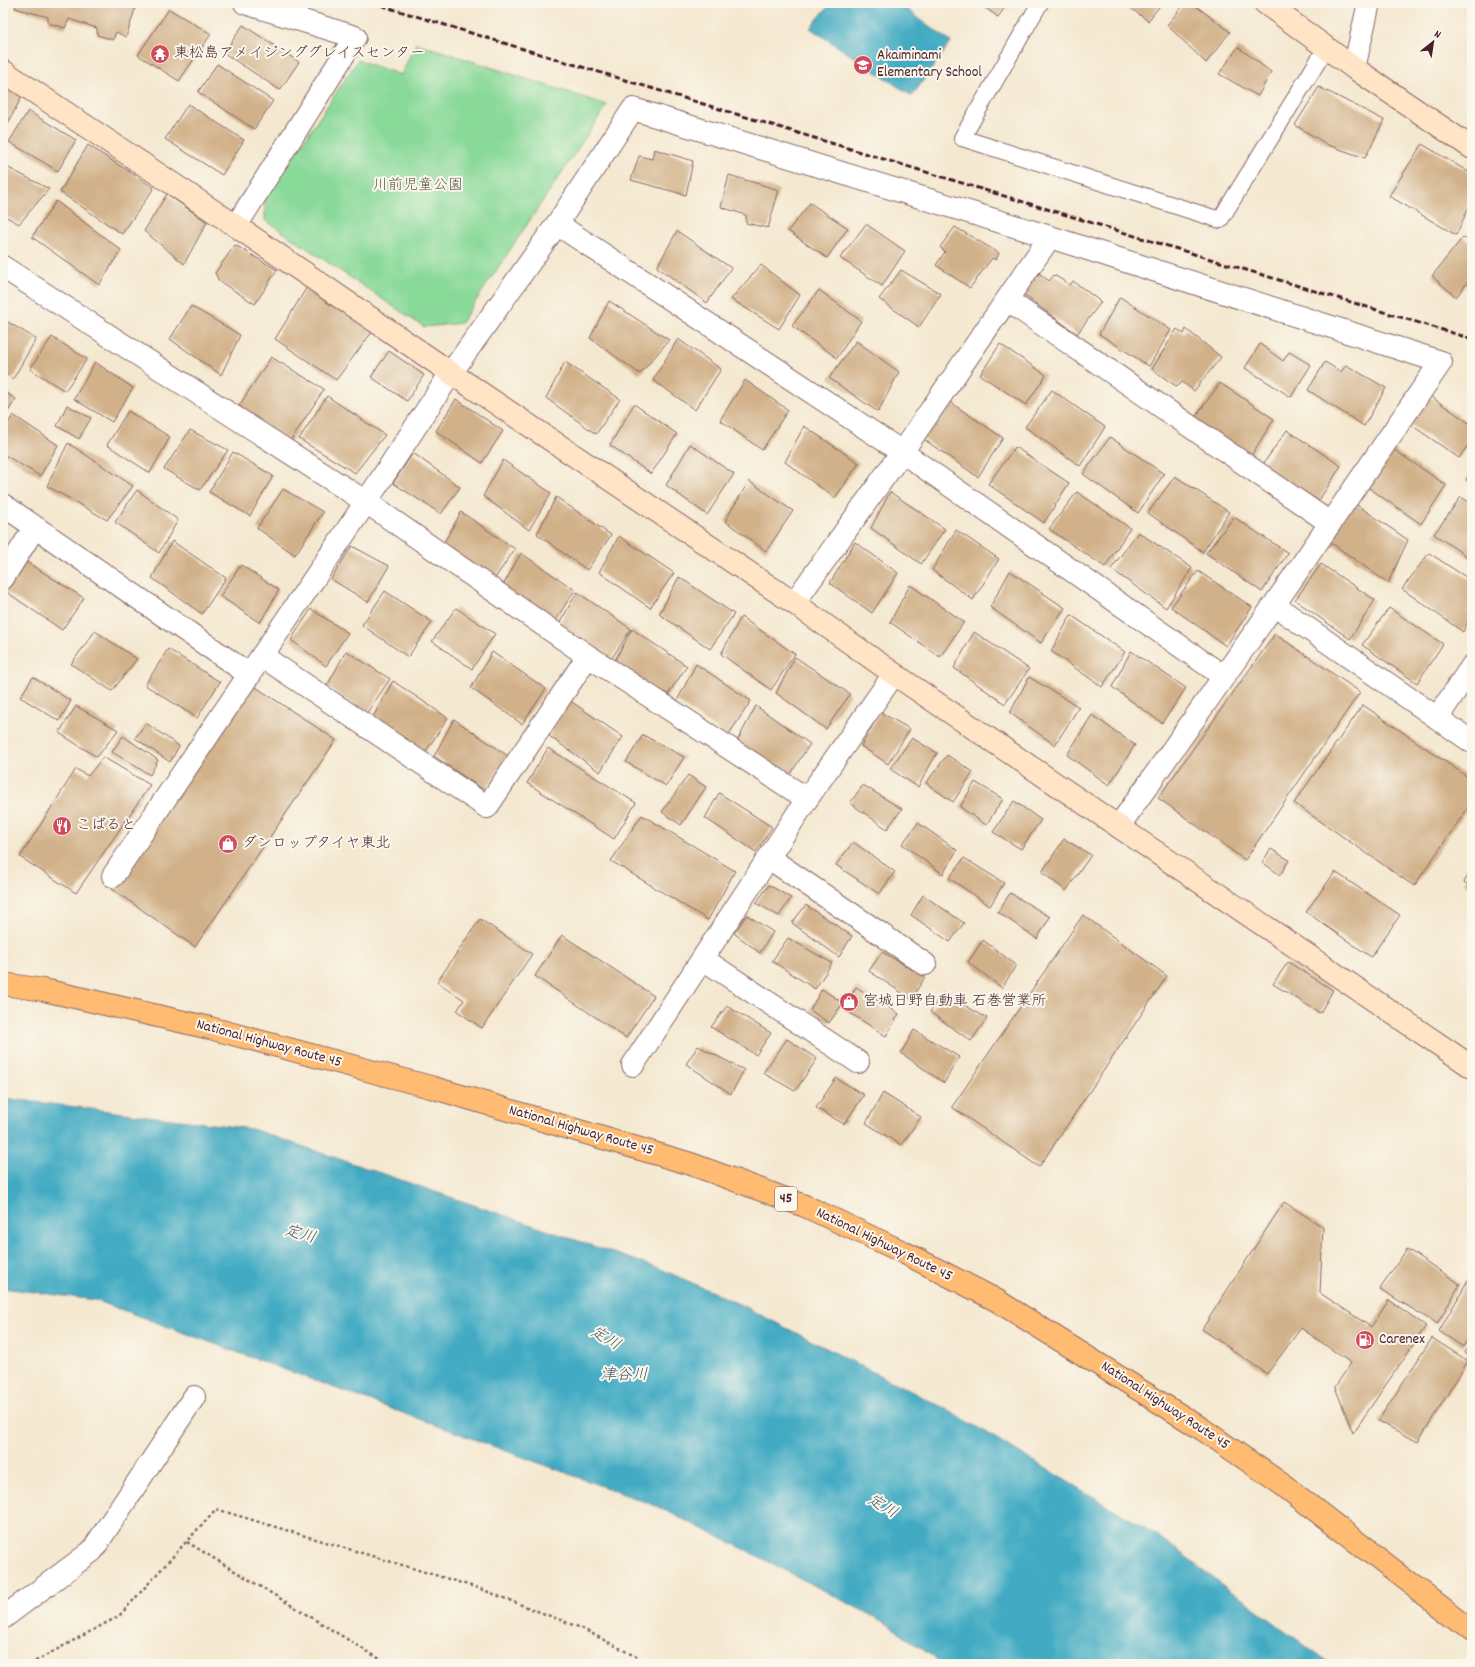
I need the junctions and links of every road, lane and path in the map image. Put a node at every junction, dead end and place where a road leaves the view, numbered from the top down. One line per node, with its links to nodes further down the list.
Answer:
1 (245, 3): 10 (street)
2 (1040, 3): 5 (lane)
3 (1265, 3): 5 (street)
4 (1369, 3): 6 (street)
5 (1326, 48): 6 (street)
6 (1354, 68): 8 (street)
7 (3, 71): 10 (street)
8 (1472, 148)
9 (557, 224): 11 (street); 14 (street); 15 (street)
10 (236, 226): 14 (street)
11 (1050, 237): 13 (street); 18 (street)
12 (3, 267): 16 (street)
13 (1007, 300): 15 (street); 18 (street)
14 (452, 373): 16 (street); 21 (street)
15 (902, 452): 21 (street); 28 (street)
16 (366, 502): 23 (street); 24 (street)
17 (3, 505): 19 (street)
18 (1330, 523): 22 (street)
19 (35, 527): 20 (street); 27 (street)
20 (3, 578)
21 (794, 602): 26 (street)
22 (1274, 605): 28 (street); 29 (street)
23 (262, 656): 24 (street); 27 (street)
24 (588, 656): 31 (street)
25 (1472, 666): 29 (street)
26 (894, 674): 31 (street); 32 (street)
27 (250, 675): 34 (street)
28 (1222, 676): 32 (street)
29 (1436, 718): 30 (street)
30 (1472, 742)
31 (807, 800): 33 (street)
32 (1119, 826): 40 (street)
33 (769, 858): 35 (street); 36 (street)
34 (113, 876)
35 (703, 959): 38 (street); 39 (street)
36 (925, 964)
37 (3, 984): 44 (highway, National Highway Route 45 / 45)
38 (858, 1062)
39 (633, 1066)
40 (1472, 1067)
41 (194, 1397): 43 (street)
42 (187, 1542): 45 (path); 46 (path); 47 (path)
43 (3, 1618)
44 (1472, 1631)
45 (30, 1664)
46 (388, 1664)
47 (650, 1664)

